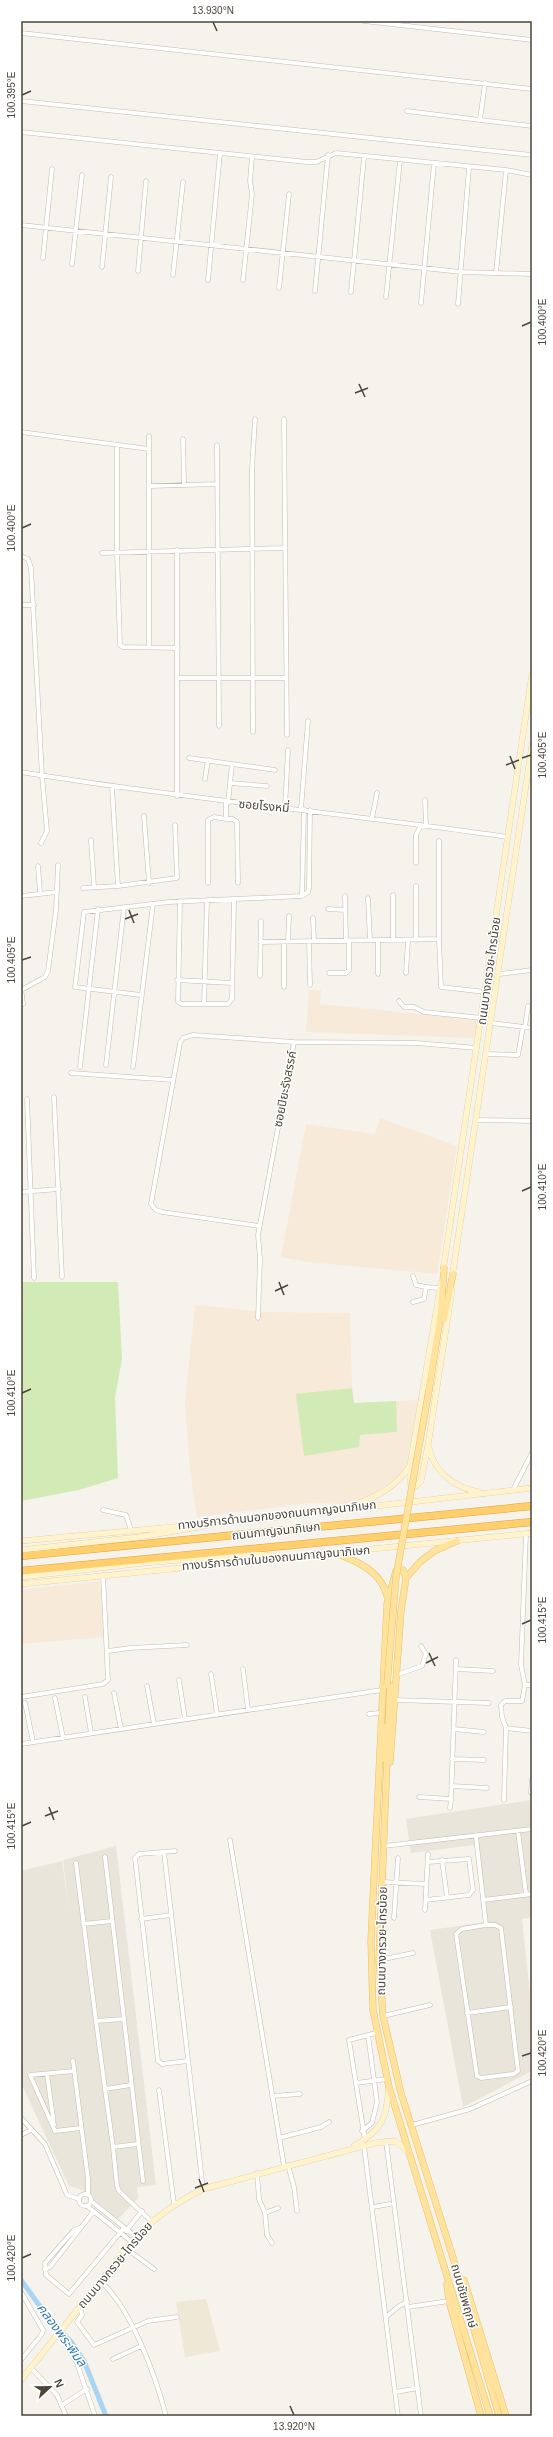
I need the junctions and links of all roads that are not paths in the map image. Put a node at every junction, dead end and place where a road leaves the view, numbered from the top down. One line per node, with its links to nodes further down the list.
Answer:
1 (364, 21): 3 (street)
2 (21, 33): 4 (street)
3 (532, 40)
4 (485, 83): 5 (street); 8 (street)
5 (532, 89)
6 (21, 101): 13 (street)
7 (407, 111): 8 (street)
8 (480, 120): 9 (street)
9 (532, 126)
10 (21, 132): 11 (street)
11 (220, 153): 14 (street); 33 (street)
12 (328, 155): 14 (street); 15 (street); 36 (street)
13 (532, 155)
14 (252, 157): 34 (street)
15 (364, 157): 16 (street); 38 (street)
16 (400, 160): 17 (street); 40 (street)
17 (434, 164): 18 (street); 42 (street)
18 (469, 168): 20 (street); 44 (street)
19 (52, 169): 28 (street)
20 (506, 170): 22 (street); 45 (street)
21 (82, 175): 29 (street)
22 (532, 175)
23 (111, 177): 30 (street)
24 (146, 181): 31 (street)
25 (183, 182): 32 (street)
26 (289, 194): 35 (street)
27 (21, 225): 28 (street)
28 (46, 228): 29 (street); 37 (street)
29 (75, 232): 30 (street); 39 (street)
30 (106, 235): 31 (street); 41 (street)
31 (142, 238): 32 (street); 43 (street)
32 (176, 242): 33 (street); 47 (street)
33 (211, 246): 34 (street); 48 (street)
34 (247, 249): 35 (street); 49 (street)
35 (283, 253): 36 (street); 50 (street)
36 (317, 257): 38 (street); 51 (street)
37 (43, 258)
38 (354, 261): 40 (street); 52 (street)
39 (72, 264)
40 (389, 264): 42 (street); 53 (street)
41 (102, 267)
42 (424, 268): 44 (street); 54 (street)
43 (138, 271)
44 (461, 272): 45 (street); 55 (street)
45 (496, 273): 46 (street)
46 (532, 274)
47 (173, 276)
48 (208, 280)
49 (243, 280)
50 (279, 288)
51 (315, 291)
52 (351, 292)
53 (386, 297)
54 (421, 303)
55 (458, 304)
56 (255, 419): 69 (street)
57 (284, 419): 67 (street)
58 (21, 432): 61 (street)
59 (149, 436): 63 (street)
60 (183, 439): 65 (street)
61 (117, 445): 63 (street); 72 (street)
62 (217, 445): 64 (street)
63 (150, 449): 66 (street)
64 (217, 484): 65 (street); 68 (street)
65 (184, 485): 66 (street)
66 (150, 486): 71 (street)
67 (284, 548): 69 (street); 83 (street)
68 (217, 549): 69 (street); 70 (street); 81 (street)
69 (252, 549): 82 (street)
70 (177, 550): 71 (street); 78 (street)
71 (150, 551): 72 (street); 77 (street)
72 (117, 552): 73 (street); 77 (street)
73 (102, 553)
74 (21, 556): 76 (street)
75 (21, 605): 76 (street)
76 (34, 605): 95 (street)
77 (148, 647): 78 (street)
78 (178, 648): 80 (street)
79 (532, 674): 112 (main road, ถนนบางกรวย-ไทรน้อย)
80 (177, 678): 81 (street); 101 (street)
81 (217, 678): 82 (street); 85 (street)
82 (252, 678): 83 (street); 86 (street)
83 (286, 678): 87 (street)
84 (308, 721): 105 (street)
85 (219, 726)
86 (253, 732)
87 (286, 735)
88 (532, 745): 158 (main road, ถนนบางกรวย-ไทรน้อย)
89 (288, 750): 104 (street)
90 (189, 758): 91 (street)
91 (208, 760): 92 (street); 96 (street)
92 (232, 764): 93 (street); 97 (street)
93 (275, 770)
94 (21, 772): 95 (street, ซอยโรงหมี่)
95 (42, 776): 99 (street, ซอยโรงหมี่); 115 (street)
96 (205, 779)
97 (230, 783): 98 (street); 103 (street)
98 (267, 786)
99 (112, 787): 101 (street, ซอยโรงหมี่); 122 (street)
100 (377, 794): 108 (street)
101 (176, 796): 103 (street, ซอยโรงหมี่)
102 (425, 800): 110 (street)
103 (228, 802): 104 (street, ซอยโรงหมี่); 109 (street)
104 (284, 806): 105 (street, ซอยโรงหมี่)
105 (302, 808): 106 (street, ซอยโรงหมี่); 130 (street)
106 (310, 810): 108 (street, ซอยโรงหมี่); 130 (street)
107 (144, 816): 119 (street)
108 (372, 816): 110 (street, ซอยโรงหมี่)
109 (226, 819): 120 (street); 121 (street)
110 (424, 824): 112 (street, ซอยโรงหมี่); 116 (street)
111 (175, 825): 119 (street)
112 (508, 837): 168 (main road, ถนนบางกรวย-ไทรน้อย)
113 (91, 840): 124 (street)
114 (438, 841): 144 (street)
115 (41, 843)
116 (416, 863)
117 (38, 866): 127 (street)
118 (58, 866): 126 (street)
119 (149, 883): 122 (street)
120 (208, 883)
121 (238, 883)
122 (118, 886): 124 (street)
123 (416, 886): 150 (street)
124 (94, 887): 125 (street)
125 (83, 888)
126 (57, 892): 127 (street); 165 (street)
127 (40, 893): 129 (street)
128 (393, 895): 148 (street)
129 (21, 896)
130 (302, 896): 134 (street)
131 (345, 896): 140 (street)
132 (368, 898): 146 (street)
133 (207, 900): 134 (street); 135 (street); 161 (street)
134 (234, 900): 162 (street)
135 (180, 901): 136 (street); 160 (street)
136 (153, 904): 137 (street); 169 (street)
137 (124, 907): 138 (street); 167 (street)
138 (98, 909): 166 (street); 166 (street)
139 (328, 910): 140 (street)
140 (345, 910): 145 (street)
141 (289, 916): 153 (street)
142 (313, 918): 151 (street)
143 (261, 921): 152 (street)
144 (439, 939): 150 (street); 168 (street)
145 (348, 940): 146 (street); 151 (street); 155 (street)
146 (370, 940): 147 (street)
147 (378, 940): 148 (street); 157 (street)
148 (393, 940): 149 (street)
149 (408, 940): 150 (street); 156 (street)
150 (416, 940)
151 (311, 941): 153 (street); 163 (street)
152 (260, 942): 153 (street); 159 (street)
153 (286, 942): 164 (street)
154 (532, 970): 158 (street)
155 (329, 973)
156 (406, 973)
157 (378, 974)
158 (498, 974): 175 (main road, ถนนบางกรวย-ไทรน้อย)
159 (260, 976)
160 (177, 980): 161 (street); 172 (street)
161 (205, 982): 162 (street); 172 (street)
162 (232, 983): 172 (street)
163 (310, 985)
164 (284, 987)
165 (21, 990): 171 (street)
166 (88, 990): 167 (street); 182 (street)
167 (114, 992): 169 (street); 181 (street)
168 (486, 992): 174 (main road, ถนนบางกรวย-ไทรน้อย)
169 (141, 995): 183 (street)
170 (399, 1000): 174 (street)
171 (23, 1004)
172 (204, 1004)
173 (528, 1006): 176 (street)
174 (482, 1018): 179 (main road, ถนนบางกรวย-ไทรน้อย)
175 (491, 1023): 176 (street); 180 (main road, ถนนบางกรวย-ไทรน้อย)
176 (524, 1027): 177 (street); 180 (street)
177 (532, 1028)
178 (294, 1042): 179 (street, ซอยปิยะรังสรรค์); 185 (street); 193 (street, ซอยปิยะรังสรรค์)
179 (478, 1048): 194 (main road, ถนนบางกรวย-ไทรน้อย)
180 (487, 1054): 188 (main road, ถนนบางกรวย-ไทรน้อย)
181 (106, 1065)
182 (80, 1067)
183 (133, 1067)
184 (71, 1073): 185 (street)
185 (173, 1080): 193 (street)
186 (54, 1097): 190 (street)
187 (27, 1099): 191 (street)
188 (476, 1120): 189 (street); 195 (main road, ถนนบางกรวย-ไทรน้อย)
189 (532, 1121)
190 (59, 1189): 191 (street); 197 (street)
191 (32, 1191): 192 (street); 198 (street)
192 (21, 1192)
193 (259, 1226): 202 (street, ซอยปิยะรังสรรค์)
194 (444, 1268): 200 (main road, ถนนบางกรวย-ไทรน้อย); 203 (main road)
195 (453, 1274): 203 (main road); 204 (main road, ถนนบางกรวย-ไทรน้อย)
196 (413, 1276): 199 (street)
197 (62, 1277)
198 (34, 1278)
199 (426, 1287): 200 (street); 201 (street)
200 (440, 1288): 206 (main road, ถนนบางกรวย-ไทรน้อย)
201 (413, 1302)
202 (258, 1318)
203 (431, 1390): 242 (main road, bridge)
204 (428, 1445): 206 (main road, ถนนบางกรวย-ไทรน้อย); 209 (main road)
205 (532, 1455): 208 (street)
206 (410, 1466): 211 (main road)
207 (532, 1488): 208 (main road, ทางบริการด้านนอกของถนนกาญจนาภิเษก)
208 (513, 1490): 209 (main road, ทางบริการด้านนอกของถนนกาญจนาภิเษก)
209 (485, 1493): 211 (main road, ทางบริการด้านนอกของถนนกาญจนาภิเษก)
210 (532, 1506): 221 (highway, ถนนกาญจนาภิเษก)
211 (339, 1509): 213 (main road, ทางบริการด้านนอกของถนนกาญจนาภิเษก)
212 (103, 1510): 215 (street)
213 (228, 1522): 215 (main road, ทางบริการด้านนอกของถนนกาญจนาภิเษก); 219 (main road)
214 (532, 1522): 223 (highway, ถนนกาญจนาภิเษก)
215 (131, 1530): 217 (main road, ทางบริการด้านนอกของถนนกาญจนาภิเษก)
216 (529, 1534): 218 (main road, ทางบริการด้านในของถนนกาญจนาภิเษก); 239 (street)
217 (21, 1541)
218 (457, 1541): 220 (main road, ทางบริการด้านในของถนนกาญจนาภิเษก); 226 (main road)
219 (21, 1550)
220 (335, 1553): 222 (main road, ทางบริการด้านในของถนนกาญจนาภิเษก); 228 (main road)
221 (21, 1556)
222 (282, 1557): 224 (main road, ทางบริการด้านในของถนนกาญจนาภิเษก); 225 (main road)
223 (21, 1571)
224 (103, 1575): 227 (main road, ทางบริการด้านในของถนนกาญจนาภิเษก); 231 (street)
225 (21, 1577)
226 (406, 1578): 228 (main road); 237 (main road)
227 (21, 1584)
228 (388, 1600): 242 (main road)
229 (187, 1645): 231 (street)
230 (421, 1646): 237 (street)
231 (108, 1651): 244 (street)
232 (456, 1660): 234 (street)
233 (243, 1669): 251 (street)
234 (456, 1669): 235 (street); 248 (street)
235 (493, 1671)
236 (211, 1674): 253 (street)
237 (396, 1675): 247 (main road)
238 (179, 1680): 255 (street)
239 (525, 1684): 240 (street); 257 (street)
240 (532, 1685)
241 (147, 1686): 256 (street)
242 (386, 1686): 251 (street); 252 (main road); 268 (main road); 269 (main road)
243 (114, 1693): 258 (street)
244 (21, 1696)
245 (85, 1697): 262 (street)
246 (55, 1698): 263 (street)
247 (395, 1700): 248 (street); 269 (main road)
248 (455, 1701): 250 (street); 259 (street)
249 (26, 1703): 264 (street)
250 (489, 1703)
251 (248, 1710): 253 (street)
252 (380, 1713): 254 (street); 268 (main road)
253 (217, 1714): 255 (street)
254 (369, 1714)
255 (185, 1719): 256 (street)
256 (154, 1724): 258 (street)
257 (506, 1728): 260 (street); 276 (street)
258 (121, 1729): 262 (street)
259 (454, 1729): 261 (street); 266 (street)
260 (532, 1731)
261 (484, 1732)
262 (91, 1733): 263 (street)
263 (62, 1738): 264 (street)
264 (33, 1742): 265 (street)
265 (21, 1744)
266 (452, 1759): 267 (street); 271 (street)
267 (484, 1760)
268 (379, 1771): 314 (main road, ถนนบางกรวย-ไทรน้อย)
269 (388, 1772): 282 (main road, ถนนบางกรวย-ไทรน้อย)
270 (532, 1779): 273 (street)
271 (452, 1786): 272 (street); 275 (street)
272 (487, 1788)
273 (531, 1793)
274 (419, 1797): 275 (street)
275 (451, 1798): 277 (street)
276 (504, 1800)
277 (450, 1808)
278 (532, 1829): 279 (street)
279 (518, 1831): 280 (street); 294 (street)
280 (476, 1837): 282 (street); 298 (street)
281 (230, 1840): 329 (street)
282 (384, 1846): 291 (main road, ถนนบางกรวย-ไทรน้อย)
283 (175, 1851): 284 (street)
284 (164, 1852): 300 (street); 302 (street)
285 (428, 1854): 289 (street)
286 (105, 1857): 303 (street)
287 (398, 1858): 292 (street)
288 (442, 1860): 289 (street); 296 (street); 296 (street)
289 (428, 1862): 293 (street)
290 (76, 1863): 304 (street)
291 (382, 1882): 292 (street); 307 (main road, ถนนบางกรวย-ไทรน้อย)
292 (396, 1883): 293 (street); 301 (street)
293 (426, 1884): 297 (street)
294 (526, 1894): 295 (street); 298 (street)
295 (532, 1894)
296 (447, 1897): 297 (street)
297 (426, 1900): 299 (street)
298 (483, 1900): 305 (street)
299 (425, 1910)
300 (171, 1915): 302 (street); 317 (street)
301 (394, 1918)
302 (141, 1919): 317 (street)
303 (112, 1921): 304 (street); 312 (street)
304 (83, 1924): 313 (street)
305 (486, 1925): 309 (street); 310 (street)
306 (413, 1953): 307 (street)
307 (379, 1960): 311 (main road, ถนนบางกรวย-ไทรน้อย)
308 (430, 2005): 311 (street)
309 (510, 2007): 310 (street); 310 (street)
310 (467, 2013)
311 (383, 2016): 332 (main road, ถนนบางกรวย-ไทรน้อย)
312 (124, 2019): 313 (street); 324 (street)
313 (96, 2022): 326 (street)
314 (376, 2034): 315 (street); 320 (main road, ถนนบางกรวย-ไทรน้อย)
315 (368, 2035): 321 (street); 323 (street)
316 (73, 2061): 318 (street)
317 (188, 2061): 349 (street)
318 (74, 2070): 319 (street); 333 (street)
319 (47, 2074): 335 (street); 335 (street)
320 (387, 2079): 321 (street); 325 (main road, ถนนบางกรวย-ไทรน้อย)
321 (374, 2081): 323 (street); 336 (street)
322 (532, 2081): 332 (street)
323 (356, 2083): 336 (street)
324 (131, 2085): 326 (street); 341 (street)
325 (389, 2087): 340 (main road, ถนนบางกรวย-ไทรน้อย); 343 (main road, ถนนบางกรวย-ไทรน้อย)
326 (105, 2089): 342 (street)
327 (158, 2090): 353 (street)
328 (300, 2094): 329 (street)
329 (272, 2096): 338 (street)
330 (21, 2118): 334 (street)
331 (329, 2122): 338 (street)
332 (412, 2125): 346 (main road, ถนนบางกรวย-ไทรน้อย)
333 (81, 2128): 335 (street); 350 (street)
334 (32, 2130): 337 (street); 351 (street)
335 (55, 2131)
336 (362, 2131): 340 (street)
337 (21, 2135)
338 (279, 2138): 344 (street)
339 (386, 2142): 340 (main road, ถนนบางกรวย-ไทรน้อย); 343 (main road, ถนนบางกรวย-ไทรน้อย); 378 (street)
340 (364, 2143): 344 (main road, ถนนบางกรวย-ไทรน้อย); 357 (street)
341 (138, 2144): 342 (street); 348 (street)
342 (113, 2148): 359 (street)
343 (409, 2152): 347 (main road, ถนนบางกรวย-ไทรน้อย)
344 (286, 2165): 345 (main road, ถนนบางกรวย-ไทรน้อย); 360 (street)
345 (257, 2174): 349 (main road, ถนนบางกรวย-ไทรน้อย); 361 (street)
346 (427, 2177): 371 (main road, ถนนชัยพฤกษ์)
347 (418, 2180): 374 (main road, ถนนชัยพฤกษ์)
348 (143, 2181)
349 (203, 2189): 353 (main road, ถนนบางกรวย-ไทรน้อย)
350 (88, 2195): 351 (street); 352 (street)
351 (79, 2199): 355 (street)
352 (91, 2202): 355 (street); 364 (street)
353 (174, 2204): 362 (main road, ถนนบางกรวย-ไทรน้อย)
354 (390, 2204): 357 (street)
355 (87, 2206): 358 (street)
356 (278, 2208): 361 (street)
357 (373, 2208): 381 (street)
358 (94, 2211): 363 (street); 365 (street)
359 (142, 2211): 362 (street); 364 (street)
360 (297, 2211)
361 (265, 2213): 367 (street)
362 (151, 2221): 366 (main road, ถนนบางกรวย-ไทรน้อย)
363 (80, 2228): 368 (street); 370 (street)
364 (125, 2229): 365 (street); 366 (street)
365 (122, 2233): 366 (street); 372 (street)
366 (134, 2240): 369 (main road, ถนนบางกรวย-ไทรน้อย)
367 (272, 2243)
368 (58, 2248): 370 (street); 372 (street)
369 (127, 2249): 373 (street); 375 (main road, ถนนบางกรวย-ไทรน้อย)
370 (63, 2252): 372 (street)
371 (456, 2267): 400 (main road, ถนนชัยพฤกษ์); 401 (main road)
372 (45, 2269)
373 (154, 2269)
374 (447, 2274): 377 (main road); 399 (main road, ถนนชัยพฤกษ์)
375 (100, 2282): 379 (main road, ถนนบางกรวย-ไทรน้อย); 382 (street)
376 (21, 2292): 386 (street)
377 (448, 2301): 378 (street); 398 (main road)
378 (408, 2305): 381 (street); 389 (street)
379 (80, 2307): 382 (street); 387 (main road, ถนนบางกรวย-ไทรน้อย)
380 (177, 2317): 382 (street)
381 (386, 2317): 391 (street)
382 (132, 2328): 384 (street)
383 (63, 2340): 390 (street)
384 (141, 2346): 385 (street); 395 (street)
385 (113, 2359)
386 (21, 2360)
387 (31, 2368): 388 (main road, ถนนบางกรวย-ไทรน้อย); 392 (street)
388 (21, 2380)
389 (418, 2388): 391 (street); 397 (street)
390 (87, 2389): 392 (street); 394 (street)
391 (396, 2392): 396 (street)
392 (62, 2405): 393 (street)
393 (66, 2416)
394 (95, 2416)
395 (166, 2416)
396 (398, 2416)
397 (421, 2416)
398 (481, 2416)
399 (490, 2416)
400 (499, 2416)
401 (506, 2416)

